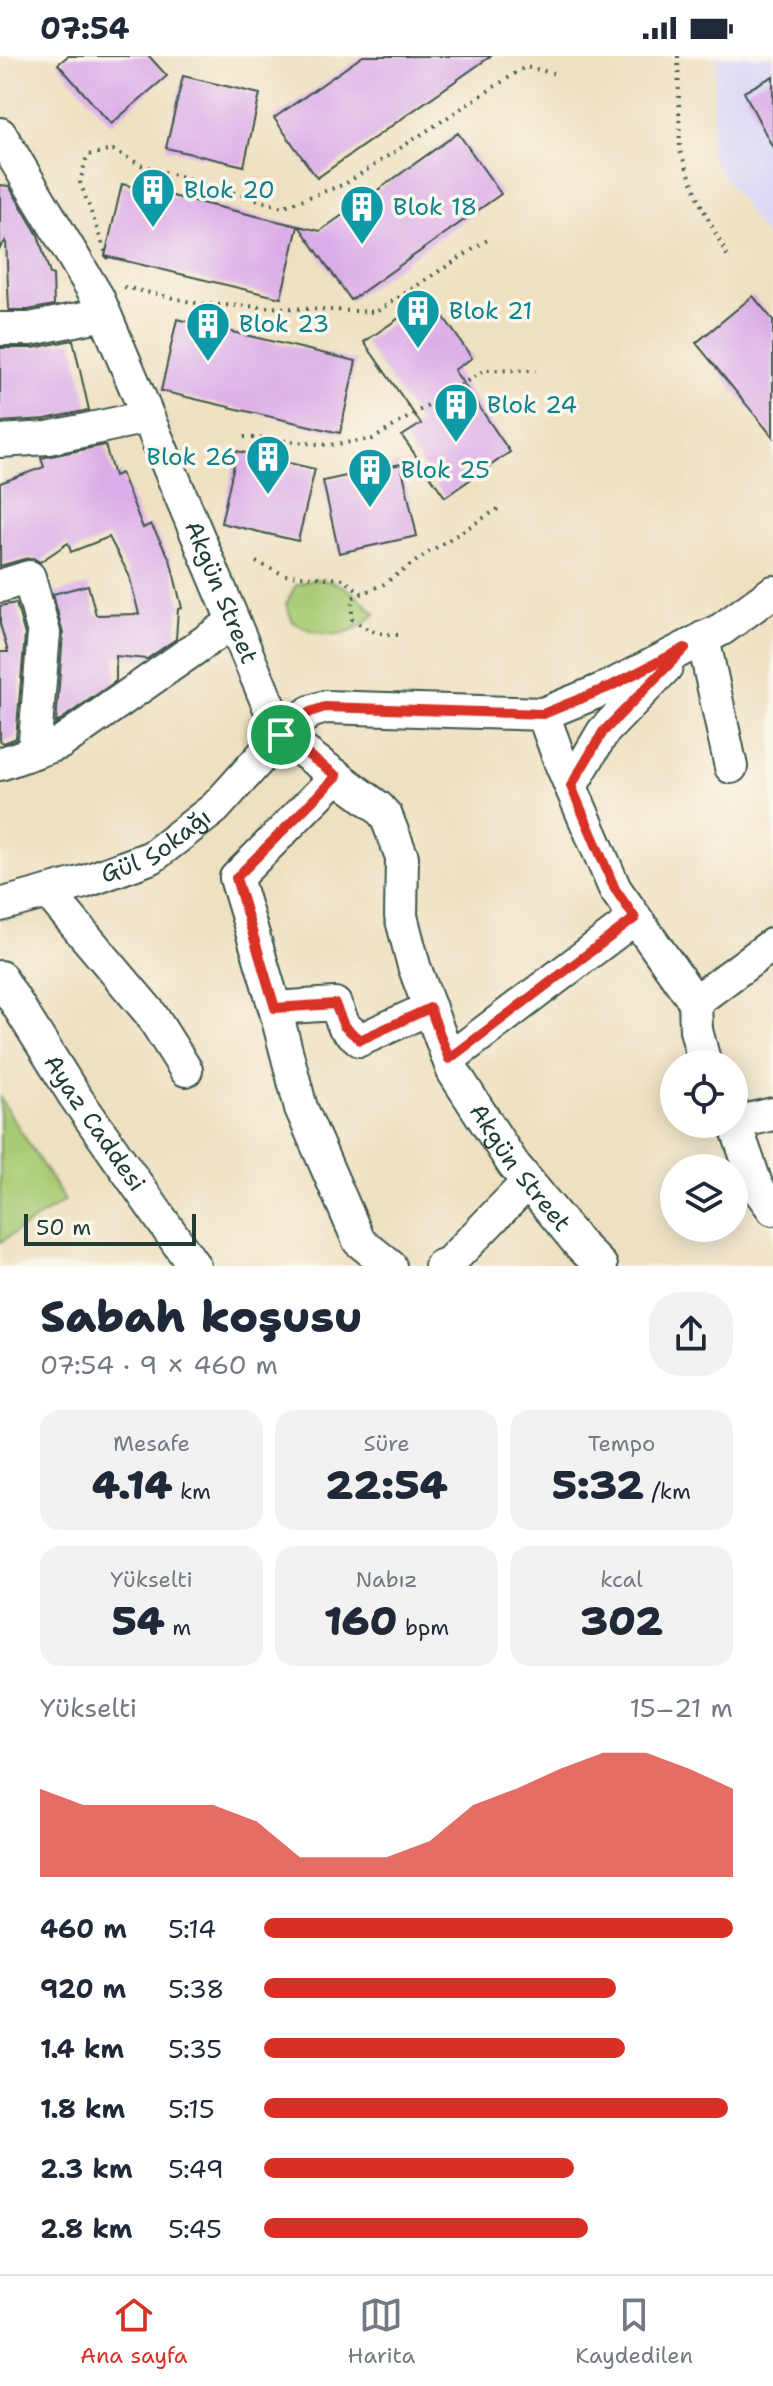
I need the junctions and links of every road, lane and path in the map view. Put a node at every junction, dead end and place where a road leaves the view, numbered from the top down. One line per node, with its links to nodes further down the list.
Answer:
1 (678, 56): 5 (path)
2 (553, 73): 6 (path)
3 (1, 139): 8 (street, Akgün Street)
4 (489, 239): 7 (path)
5 (729, 259)
6 (111, 267)
7 (117, 277)
8 (104, 314): 9 (street); 11 (street, Akgün Street)
9 (0, 329)
10 (536, 371): 12 (path)
11 (147, 417): 13 (street); 19 (street, Akgün Street)
12 (244, 437)
13 (0, 441)
14 (498, 509): 18 (path)
15 (256, 562): 18 (path)
16 (0, 586): 24 (street)
17 (773, 592): 21 (street)
18 (362, 594): 20 (path)
19 (233, 622): 23 (street, Akgün Street); 24 (street)
20 (398, 635)
21 (694, 643): 22 (street); 26 (street); 28 (street)
22 (543, 714): 23 (street, Gül Sokağı); 28 (street)
23 (281, 735): 27 (street, Akgün Street); 29 (street, Gül Sokağı)
24 (34, 752): 25 (street)
25 (0, 764)
26 (731, 767)
27 (337, 776): 35 (street); 36 (street, Akgün Street)
28 (571, 786): 31 (street)
29 (48, 892): 30 (street, Gül Sokağı); 39 (street)
30 (0, 905)
31 (635, 918): 34 (street); 38 (street)
32 (773, 944): 34 (street)
33 (0, 977): 46 (street, Ayaz Caddesi)
34 (695, 1002): 37 (street)
35 (275, 1008): 36 (street); 47 (street)
36 (430, 1008): 38 (street, Akgün Street)
37 (701, 1050)
38 (449, 1059): 43 (street, Akgün Street)
39 (186, 1070)
40 (773, 1114): 41 (street)
41 (748, 1119)
42 (740, 1138): 44 (street)
43 (528, 1182): 45 (street); 48 (street, Akgün Street)
44 (773, 1209)
45 (447, 1265)
46 (194, 1266)
47 (390, 1266)
48 (601, 1266)

